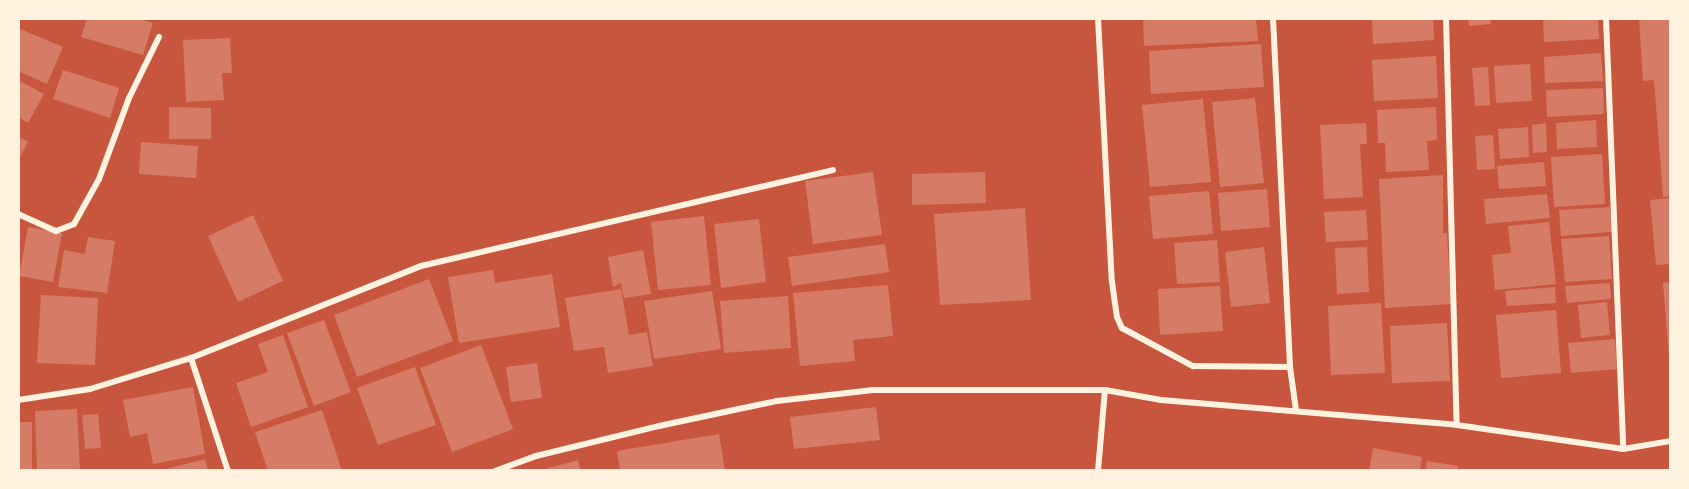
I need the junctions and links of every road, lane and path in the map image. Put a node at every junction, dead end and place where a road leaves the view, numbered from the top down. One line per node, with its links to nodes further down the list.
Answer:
1 (1098, 18): 9 (street)
2 (1273, 18): 9 (street)
3 (1446, 18): 13 (street)
4 (1606, 18): 15 (street)
5 (159, 37): 7 (street)
6 (833, 170): 8 (street)
7 (18, 214)
8 (191, 358): 11 (street); 16 (street)
9 (1290, 367): 12 (street)
10 (1105, 390): 12 (street); 17 (street); 18 (street)
11 (18, 400)
12 (1296, 410): 13 (street)
13 (1457, 425): 15 (street)
14 (1671, 441): 15 (street)
15 (1623, 449)
16 (228, 471)
17 (495, 471)
18 (1098, 471)

